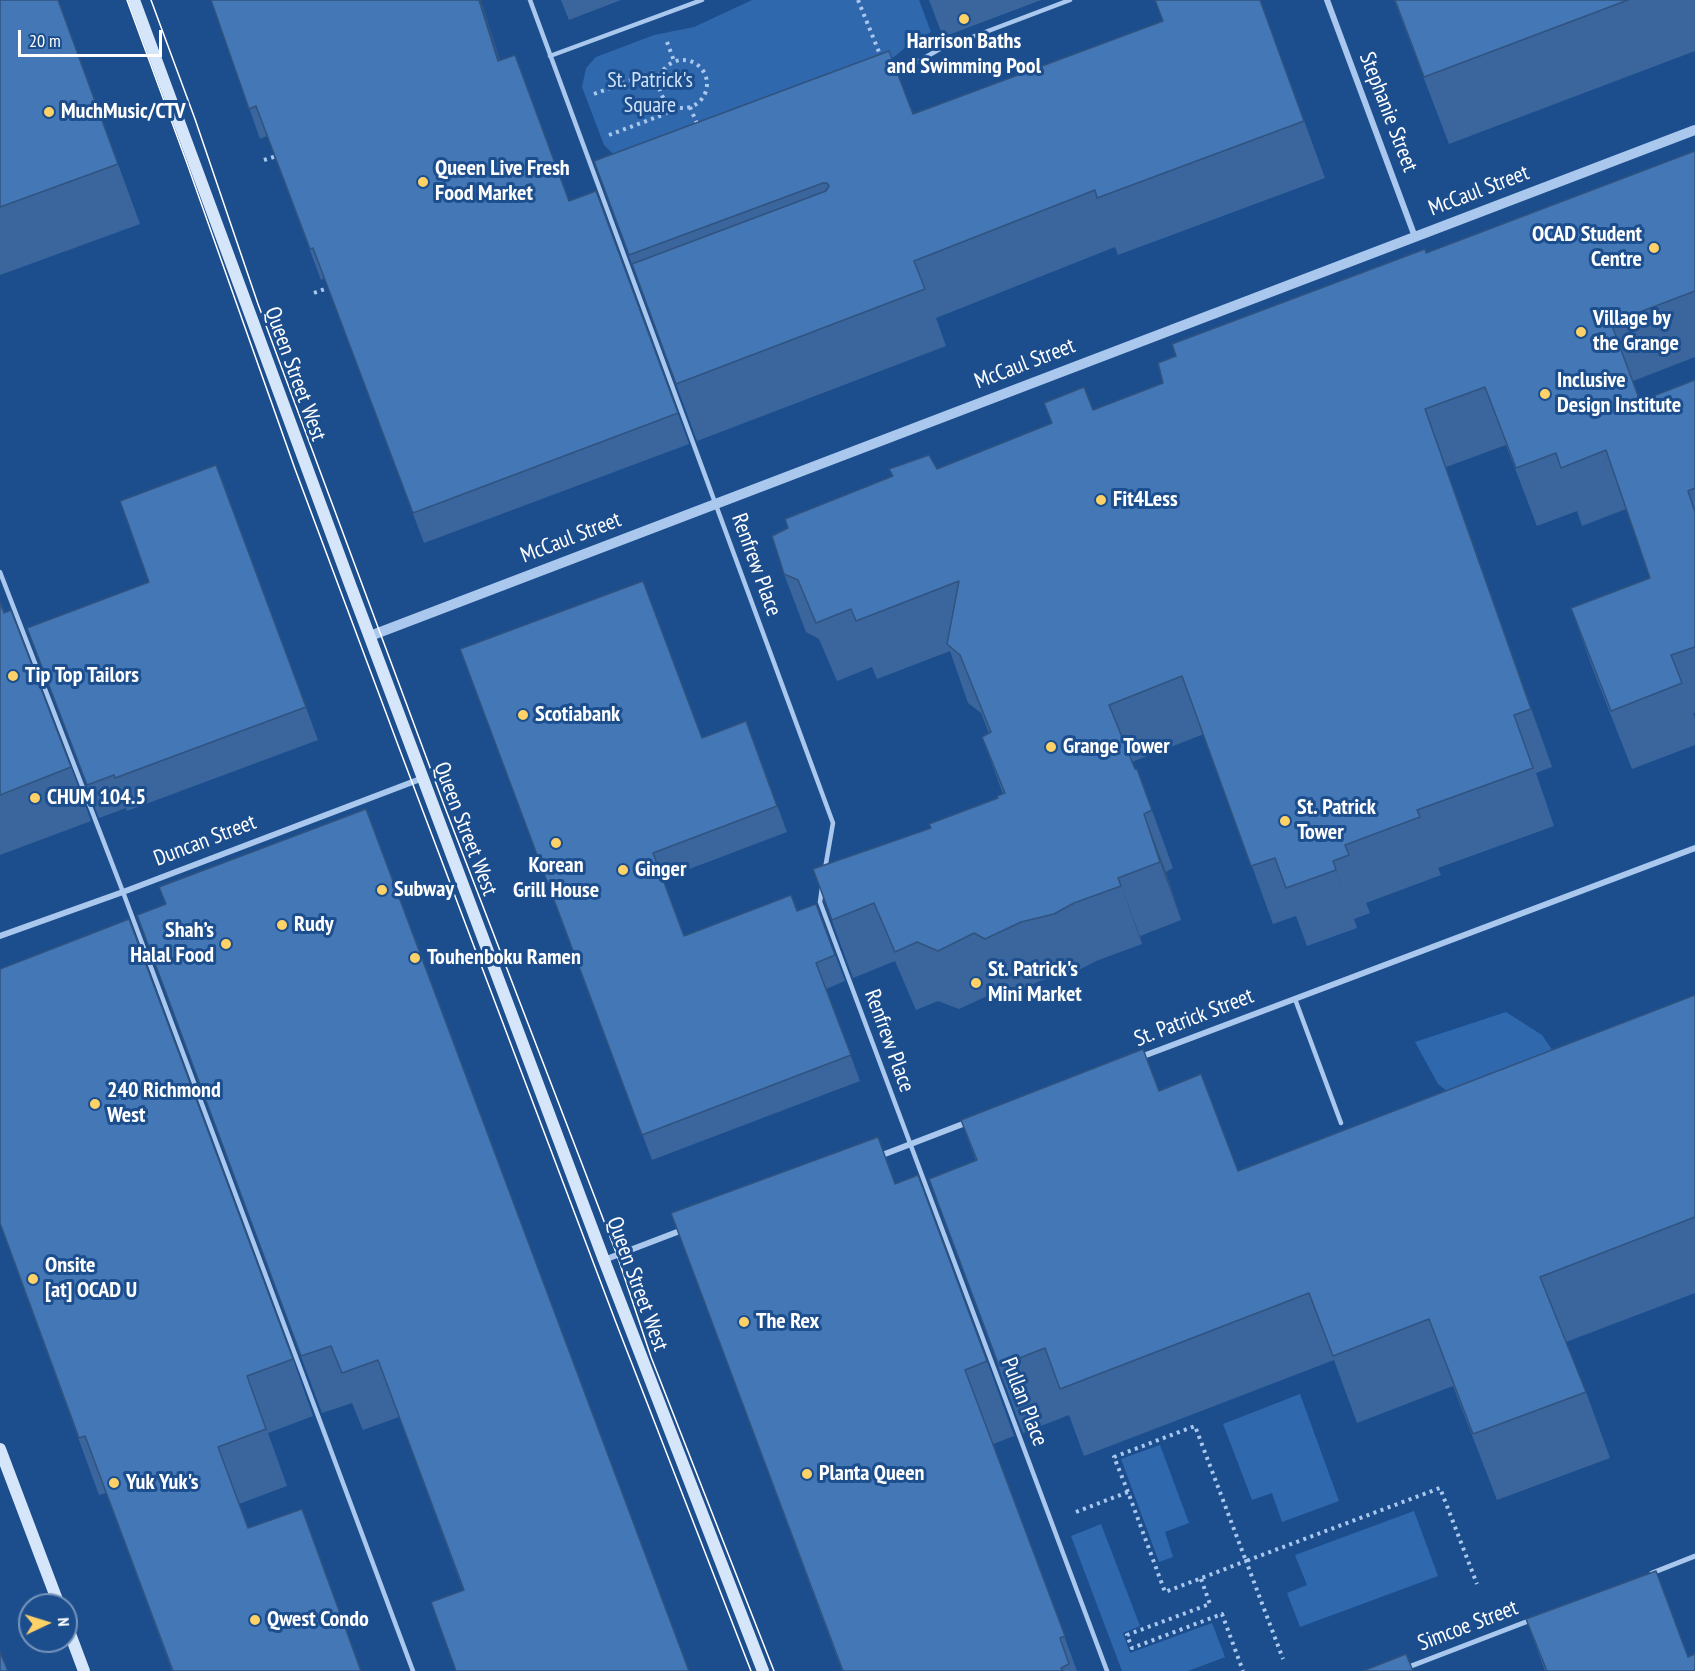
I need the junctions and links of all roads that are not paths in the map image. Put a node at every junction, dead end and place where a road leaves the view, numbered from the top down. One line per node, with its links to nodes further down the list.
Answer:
1 (135, 0): 16 (main road, Queen Street West)
2 (530, 0): 6 (lane, Renfrew Place)
3 (702, 0): 6 (lane)
4 (1070, 0): 7 (lane)
5 (1327, 0): 11 (street, Stephanie Street)
6 (550, 56): 10 (lane, Renfrew Place)
7 (890, 78)
8 (1695, 130): 11 (street, McCaul Street)
9 (610, 184): 10 (lane)
10 (599, 188): 13 (lane, Renfrew Place)
11 (1415, 237): 14 (street, McCaul Street)
12 (658, 314): 13 (lane)
13 (647, 318): 14 (lane, Renfrew Place)
14 (716, 504): 16 (street, McCaul Street); 25 (lane, Renfrew Place)
15 (0, 572): 19 (lane)
16 (370, 636): 17 (main road, Queen Street West)
17 (423, 778): 19 (street, Duncan Street); 28 (main road, Queen Street West)
18 (1695, 848): 21 (street, St. Patrick Street)
19 (123, 892): 20 (street, Duncan Street); 36 (lane)
20 (0, 936)
21 (1295, 999): 22 (street, St. Patrick Street); 24 (lane)
22 (1128, 1062)
23 (974, 1120): 25 (street)
24 (1341, 1123)
25 (910, 1144): 26 (street); 38 (lane, Pullan Place)
26 (867, 1160)
27 (694, 1226): 28 (street)
28 (604, 1260): 37 (main road, Queen Street West)
29 (0, 1449): 32 (main road)
30 (1695, 1556): 31 (street)
31 (1645, 1576)
32 (54, 1593)
33 (1539, 1616): 39 (street, Simcoe Street)
34 (77, 1653): 35 (main road)
35 (84, 1671)
36 (413, 1671)
37 (763, 1671)
38 (1107, 1671)
39 (1398, 1671)

